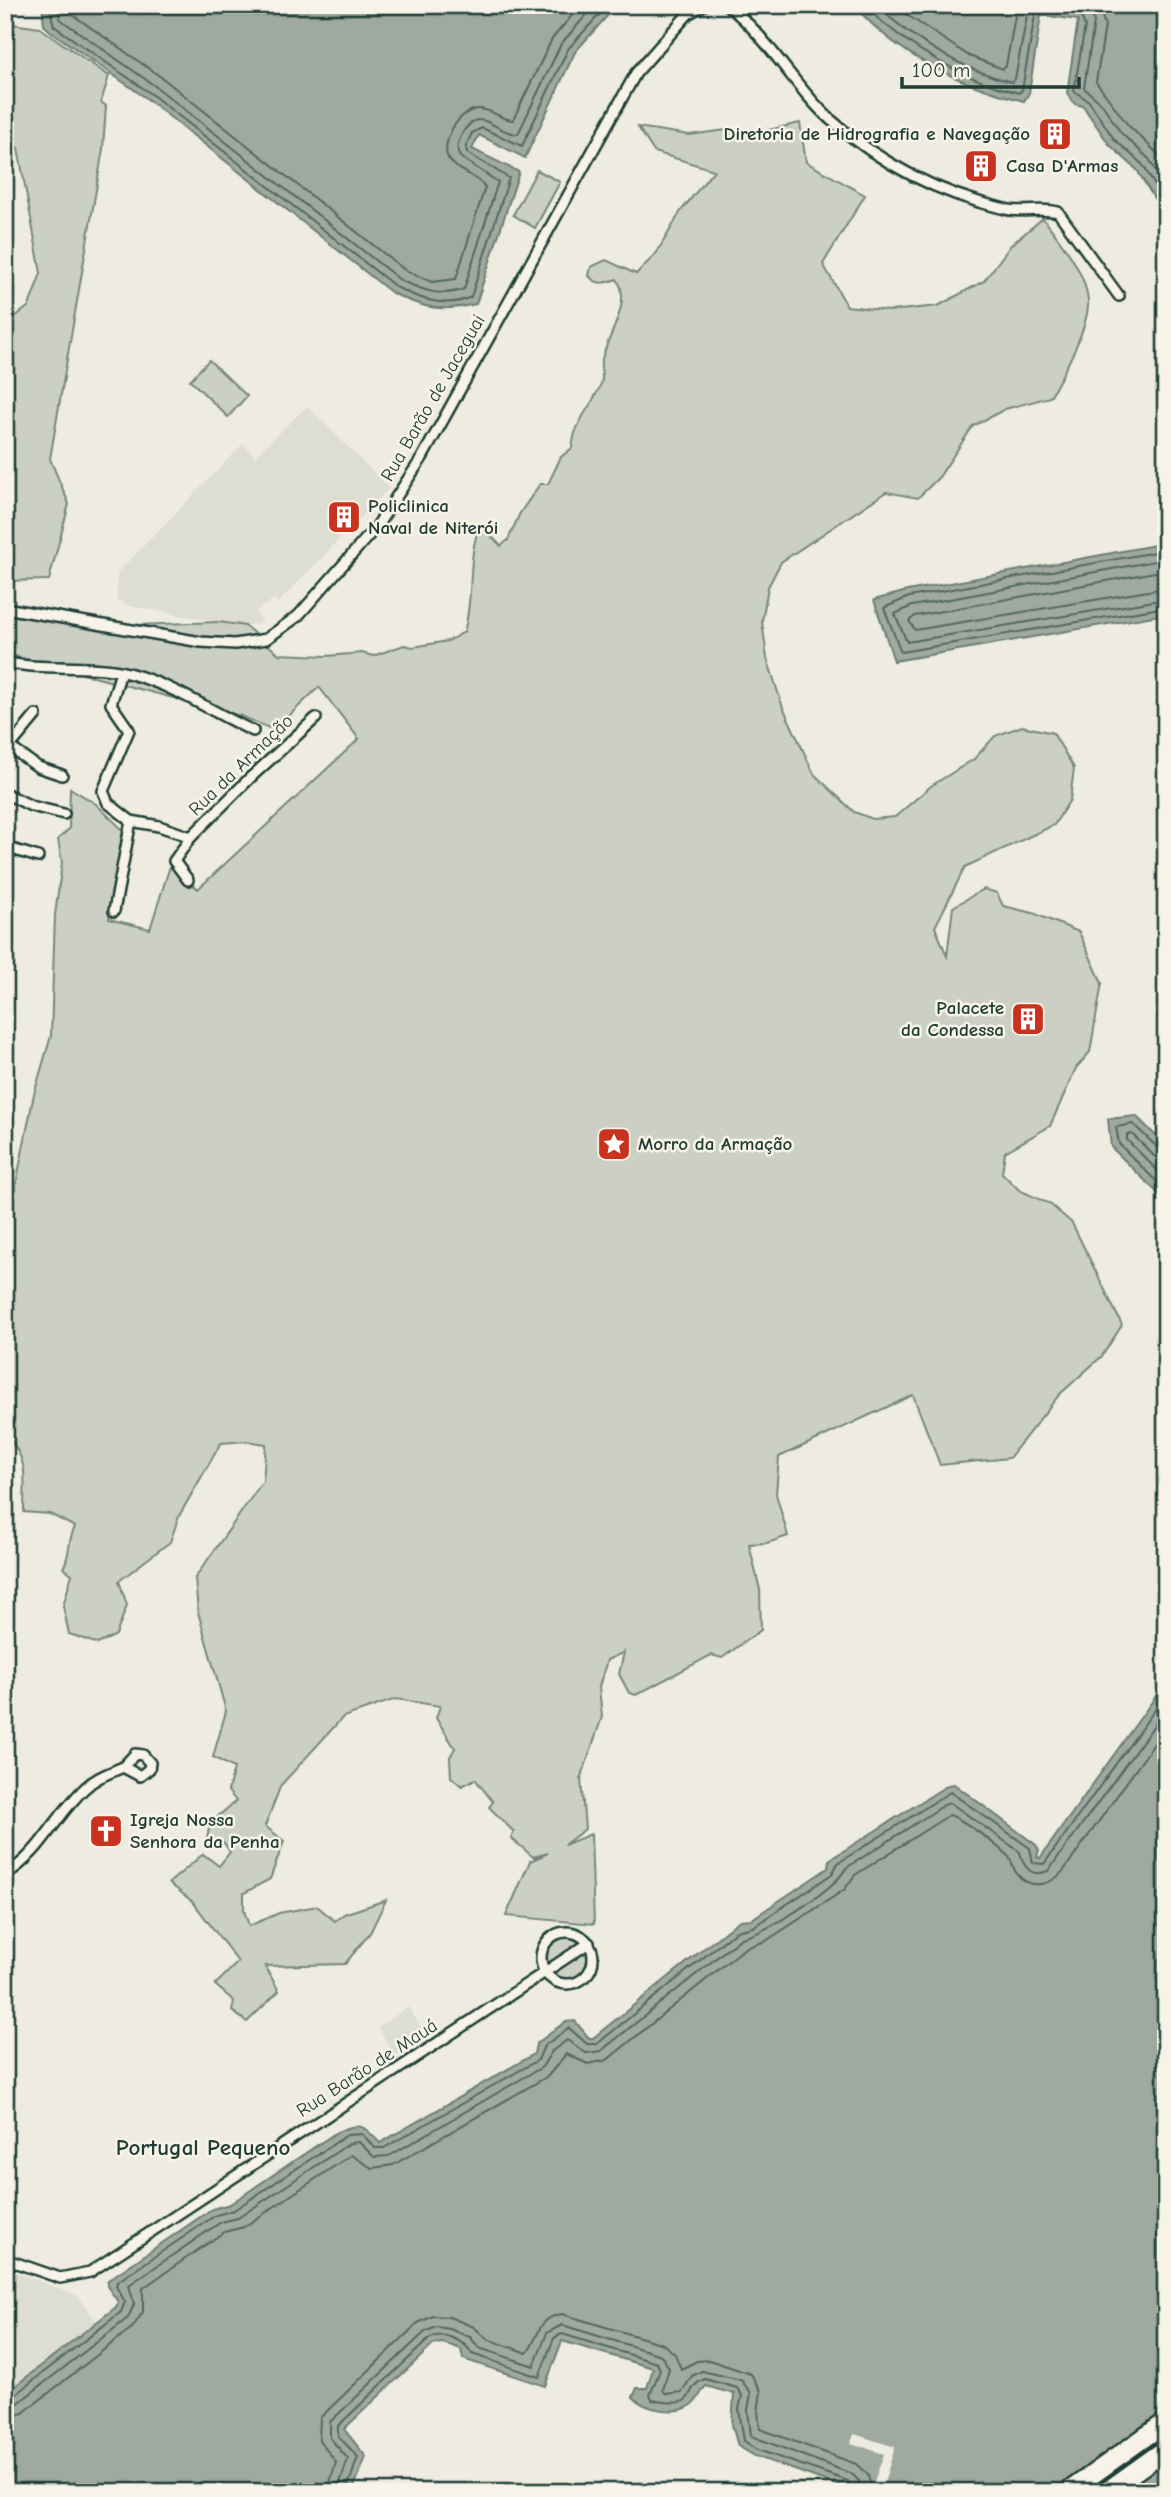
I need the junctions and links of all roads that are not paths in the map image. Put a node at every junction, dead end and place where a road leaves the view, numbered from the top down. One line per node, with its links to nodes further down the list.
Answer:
1 (704, 5): 4 (street, Rua Barão de Jaceguai)
2 (727, 5): 3 (street)
3 (1119, 296)
4 (5, 608)
5 (5, 662): 6 (street, Rua da Armação)
6 (121, 672): 9 (street, Rua da Armação); 14 (street)
7 (36, 715): 10 (street)
8 (316, 718): 15 (street, Rua da Armação)
9 (253, 731)
10 (6, 748): 11 (street)
11 (62, 775)
12 (5, 793): 13 (street)
13 (64, 814)
14 (131, 821): 15 (street, Rua da Armação); 19 (street)
15 (191, 837): 18 (street, Rua da Armação)
16 (5, 847): 17 (street)
17 (38, 857)
18 (188, 880)
19 (114, 911)
20 (118, 1769): 21 (street)
21 (7, 1872)
22 (589, 1943): 23 (street, Rua Barão de Mauá); 23 (street); 23 (street)
23 (545, 1973): 24 (street, Rua Barão de Mauá)
24 (5, 2259)
25 (1166, 2422): 27 (highway)
26 (1166, 2449): 28 (highway)
27 (1068, 2492)
28 (1106, 2492)

